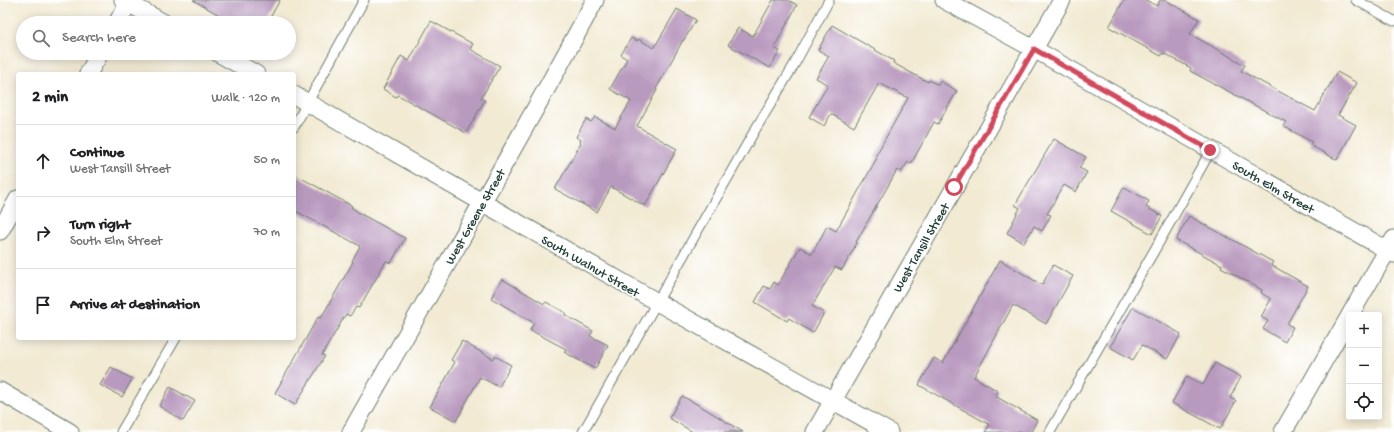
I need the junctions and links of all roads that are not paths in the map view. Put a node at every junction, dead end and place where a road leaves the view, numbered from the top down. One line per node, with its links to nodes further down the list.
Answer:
1 (364, 0): 16 (lane)
2 (595, 0): 19 (street, West Greene Street)
3 (829, 0): 23 (lane)
4 (944, 0): 11 (street, South Elm Street)
5 (1062, 0): 11 (street, West Tansill Street)
6 (1356, 0): 10 (lane)
7 (127, 1): 8 (street); 9 (street)
8 (120, 16)
9 (152, 16)
10 (1394, 21)
11 (1034, 49): 18 (street, South Elm Street); 28 (street, West Tansill Street)
12 (96, 60): 14 (street)
13 (231, 60): 15 (street)
14 (89, 72)
15 (252, 72)
16 (301, 99): 17 (lane); 19 (street, South Walnut Street)
17 (296, 119)
18 (1210, 150): 22 (street, South Elm Street); 35 (lane)
19 (482, 202): 23 (street, South Walnut Street); 31 (street, West Greene Street)
20 (16, 203): 21 (street)
21 (0, 231)
22 (1392, 248): 24 (street)
23 (657, 302): 28 (street, South Walnut Street); 32 (lane)
24 (1352, 312)
25 (1346, 323): 36 (street)
26 (175, 340): 30 (lane)
27 (0, 391): 29 (street)
28 (833, 401): 33 (street, West Tansill Street); 34 (street, South Walnut Street)
29 (70, 432)
30 (121, 432)
31 (351, 432)
32 (583, 432)
33 (816, 432)
34 (889, 432)
35 (1050, 432)
36 (1283, 432)

